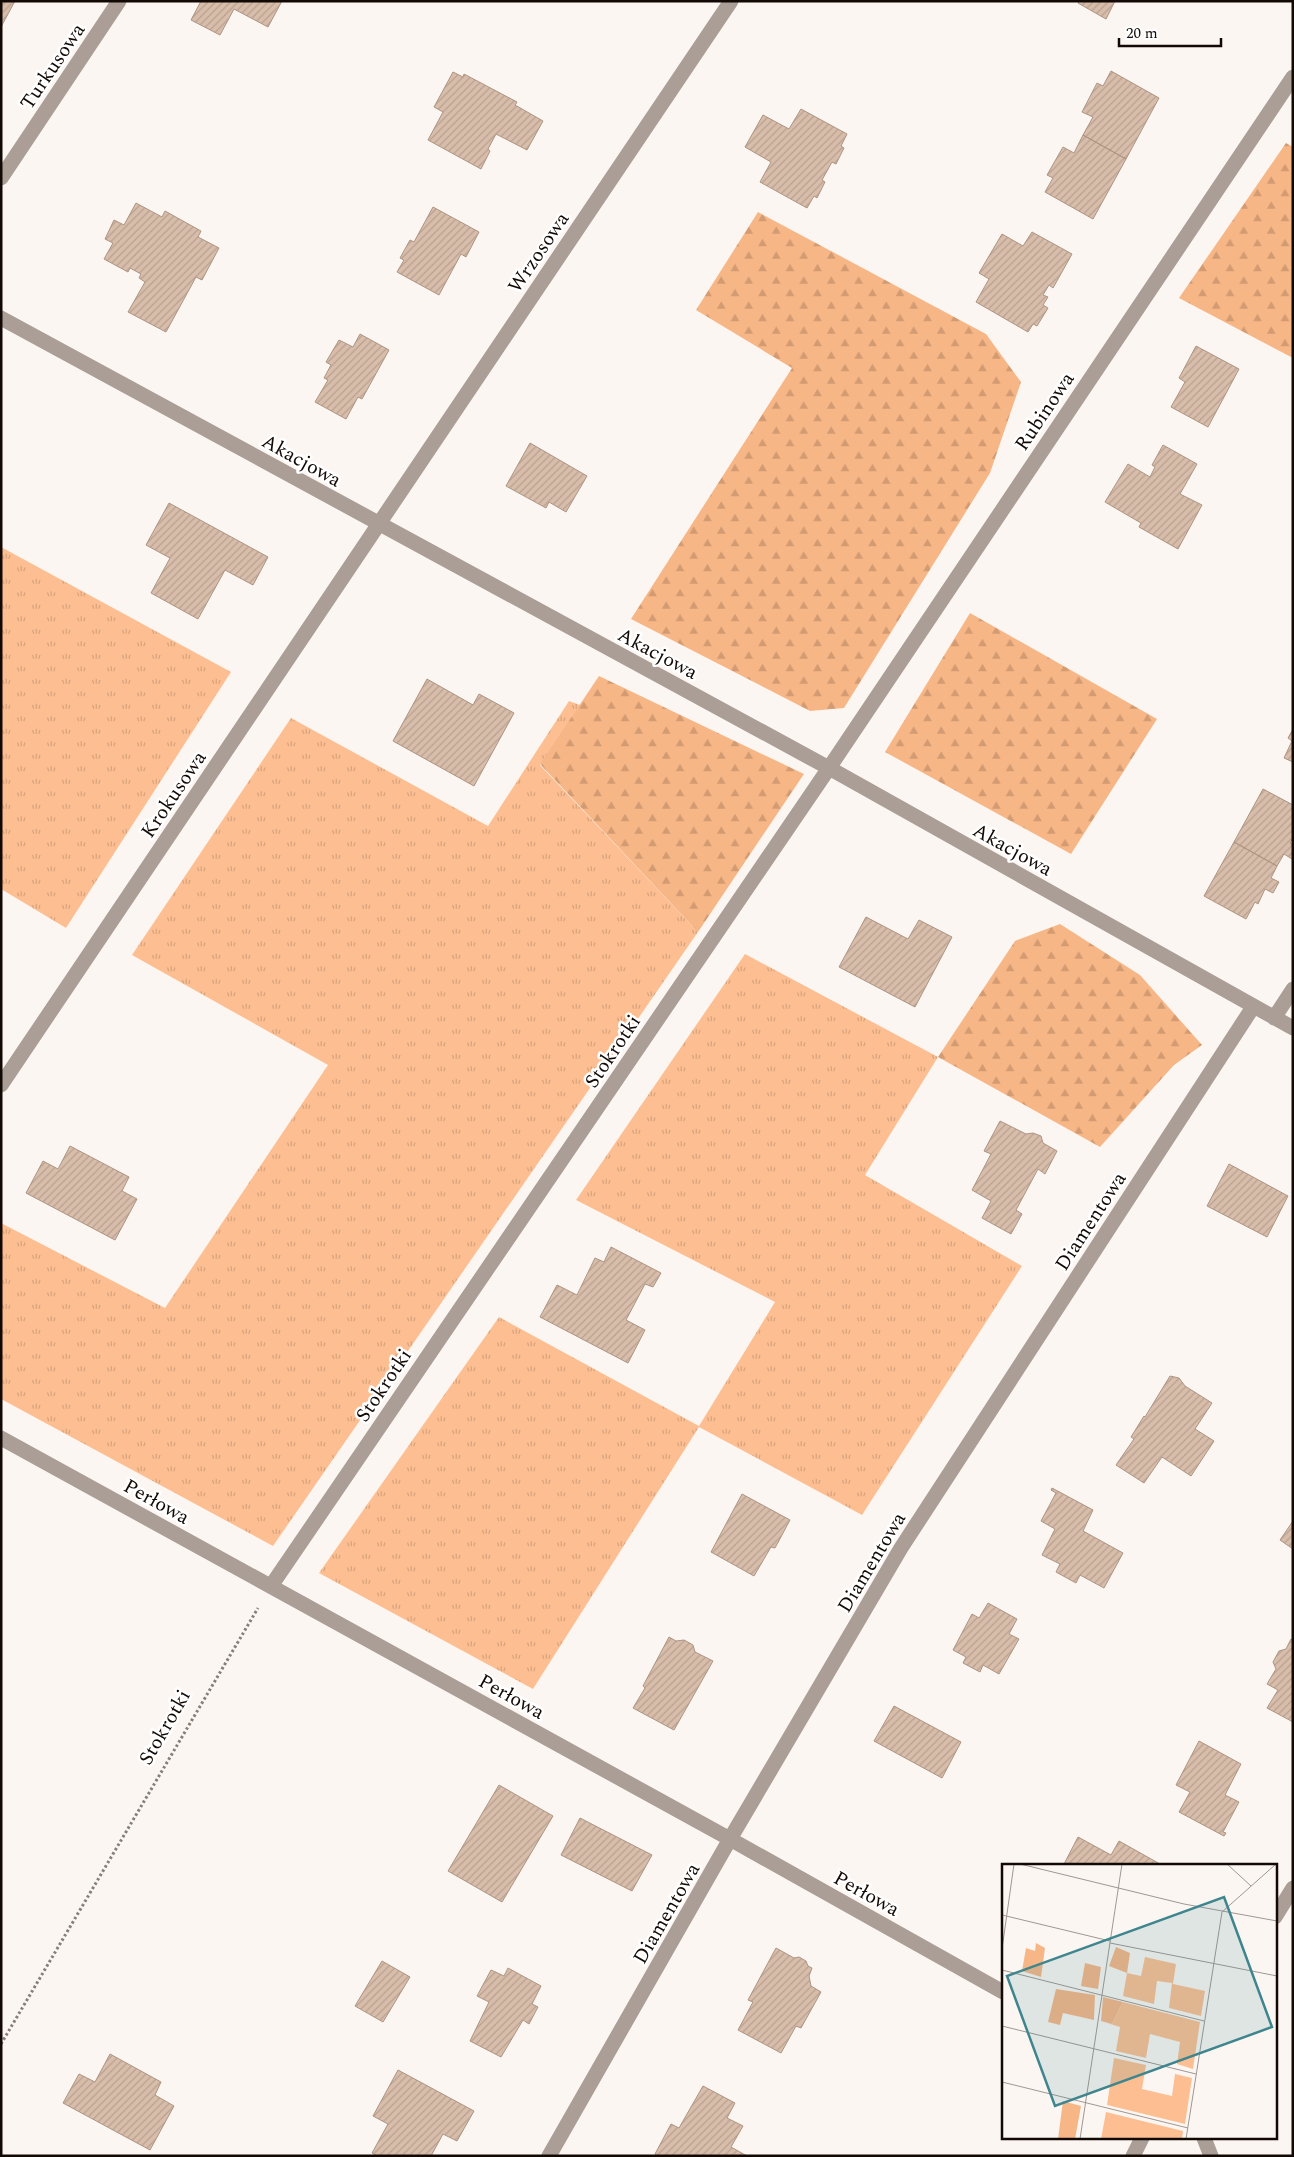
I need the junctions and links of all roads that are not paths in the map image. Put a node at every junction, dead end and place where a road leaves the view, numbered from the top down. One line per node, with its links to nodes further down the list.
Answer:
1 (119, 1): 4 (street, Turkusowa)
2 (731, 1): 6 (street, Wrzosowa)
3 (1293, 77): 7 (street, Rubinowa)
4 (1, 178)
5 (1, 318): 6 (street, Akacjowa)
6 (379, 524): 7 (street, Akacjowa); 12 (street, Krokusowa)
7 (829, 768): 9 (street, Akacjowa); 14 (street, Stokrotki)
8 (1293, 989): 10 (street)
9 (1253, 1007): 10 (street, Akacjowa); 15 (street, Diamentowa)
10 (1274, 1018): 11 (street, Akacjowa)
11 (1293, 1028)
12 (1, 1085)
13 (1, 1438): 14 (street, Perłowa)
14 (271, 1586): 15 (street, Perłowa)
15 (730, 1840): 18 (street, Perłowa); 21 (street, Diamentowa)
16 (1293, 1888): 17 (street)
17 (1276, 1915)
18 (1002, 1991)
19 (1141, 2140): 22 (street)
20 (1205, 2140): 23 (street)
21 (549, 2156)
22 (1132, 2156)
23 (1211, 2156)

